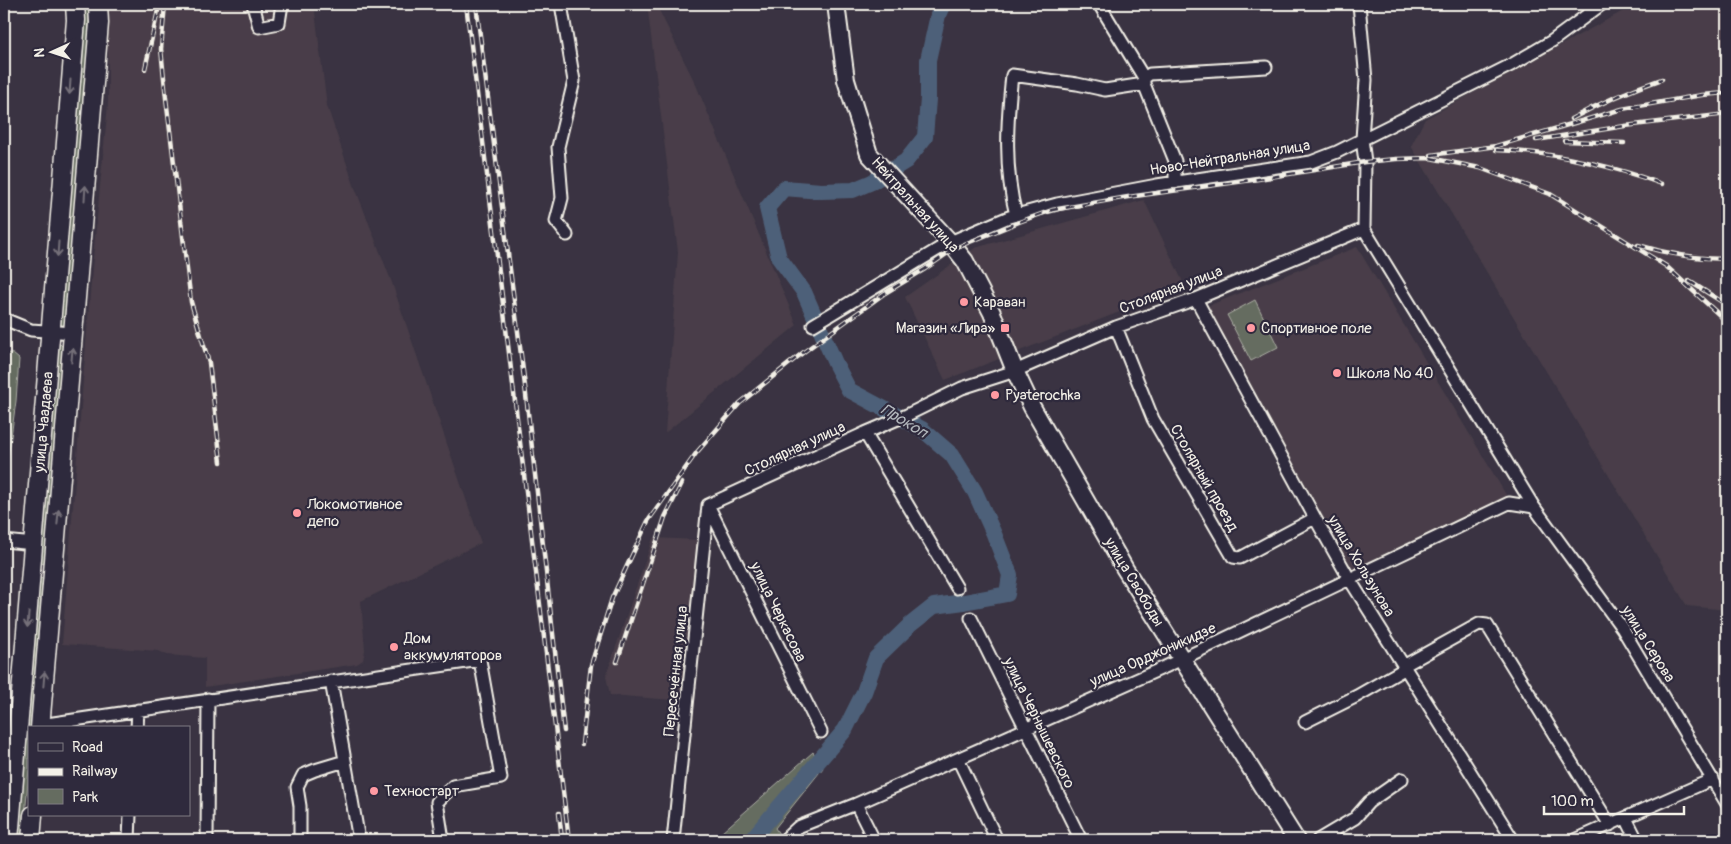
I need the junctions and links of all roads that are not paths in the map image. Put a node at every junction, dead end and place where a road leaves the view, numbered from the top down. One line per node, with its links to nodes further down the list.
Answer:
1 (75, 4): 23 (main road, улица Чаадаева, one-way to 23)
2 (98, 4): 24 (main road, улица Чаадаева, one-way to 2)
3 (253, 4): 4 (street)
4 (282, 4)
5 (561, 4): 16 (street)
6 (836, 4): 17 (main road, Нейтральная улица)
7 (1099, 4): 11 (street)
8 (1359, 4): 12 (street)
9 (1602, 4): 12 (street, Ново-Нейтральная улица)
10 (1266, 67): 11 (street)
11 (1144, 81): 13 (street); 14 (street)
12 (1362, 139): 13 (street, Ново-Нейтральная улица); 15 (street)
13 (1175, 183): 14 (street, Ново-Нейтральная улица)
14 (1016, 215): 17 (street, Ново-Нейтральная улица)
15 (1364, 229): 18 (street, Столярная улица); 28 (street, улица Серова)
16 (567, 235)
17 (950, 242): 19 (main road, Нейтральная улица); 21 (street, Ново-Нейтральная улица)
18 (1196, 299): 22 (street, Столярная улица); 29 (street, улица Хользунова)
19 (992, 312): 25 (main road, улица Свободы)
20 (4, 320): 23 (street)
21 (813, 325)
22 (1116, 327): 25 (street, Столярная улица); 29 (street, Столярный проезд)
23 (52, 332): 24 (street); 31 (main road, улица Чаадаева)
24 (74, 334): 41 (main road, улица Чаадаева, one-way to 24)
25 (1015, 371): 26 (street, Столярная улица); 35 (main road, улица Свободы)
26 (865, 433): 27 (street, Столярная улица); 33 (street)
27 (708, 505): 44 (street, улица Черкасова); 62 (street, Пересечённая улица)
28 (1534, 507): 32 (street, улица Орджоникидзе); 48 (street, улица Серова)
29 (1315, 518): 32 (street, улица Хользунова)
30 (4, 541): 31 (street)
31 (34, 544): 55 (main road, улица Чаадаева, one-way to 55)
32 (1350, 580): 35 (street, улица Орджоникидзе); 36 (street, улица Хользунова)
33 (957, 588)
34 (972, 618): 43 (street, улица Чернышевского)
35 (1182, 659): 43 (street, улица Орджоникидзе); 67 (main road, улица Свободы)
36 (1406, 667): 40 (street); 54 (street); 69 (street, улица Хользунова)
37 (331, 681): 38 (street); 46 (street); 61 (street)
38 (208, 699): 39 (street); 58 (street)
39 (138, 710): 41 (street); 42 (street)
40 (1305, 722)
41 (40, 726)
42 (137, 726)
43 (1025, 729): 45 (street, улица Орджоникидзе); 66 (street, улица Чернышевского)
44 (821, 732)
45 (958, 759): 49 (street, улица Орджоникидзе); 65 (street)
46 (345, 761): 59 (street); 60 (street)
47 (1402, 779): 68 (street)
48 (1713, 779): 50 (street, улица Серова); 53 (street)
49 (856, 804): 63 (street, улица Орджоникидзе); 64 (street)
50 (1727, 804)
51 (33, 816): 56 (main road)
52 (130, 816): 57 (street)
53 (1626, 818): 54 (street); 71 (street)
54 (1610, 825): 70 (street)
55 (9, 840)
56 (31, 840)
57 (128, 840)
58 (207, 840)
59 (300, 840)
60 (358, 840)
61 (443, 840)
62 (673, 840)
63 (784, 840)
64 (874, 840)
65 (997, 840)
66 (1081, 840)
67 (1296, 840)
68 (1318, 840)
69 (1513, 840)
70 (1576, 840)
71 (1637, 840)

